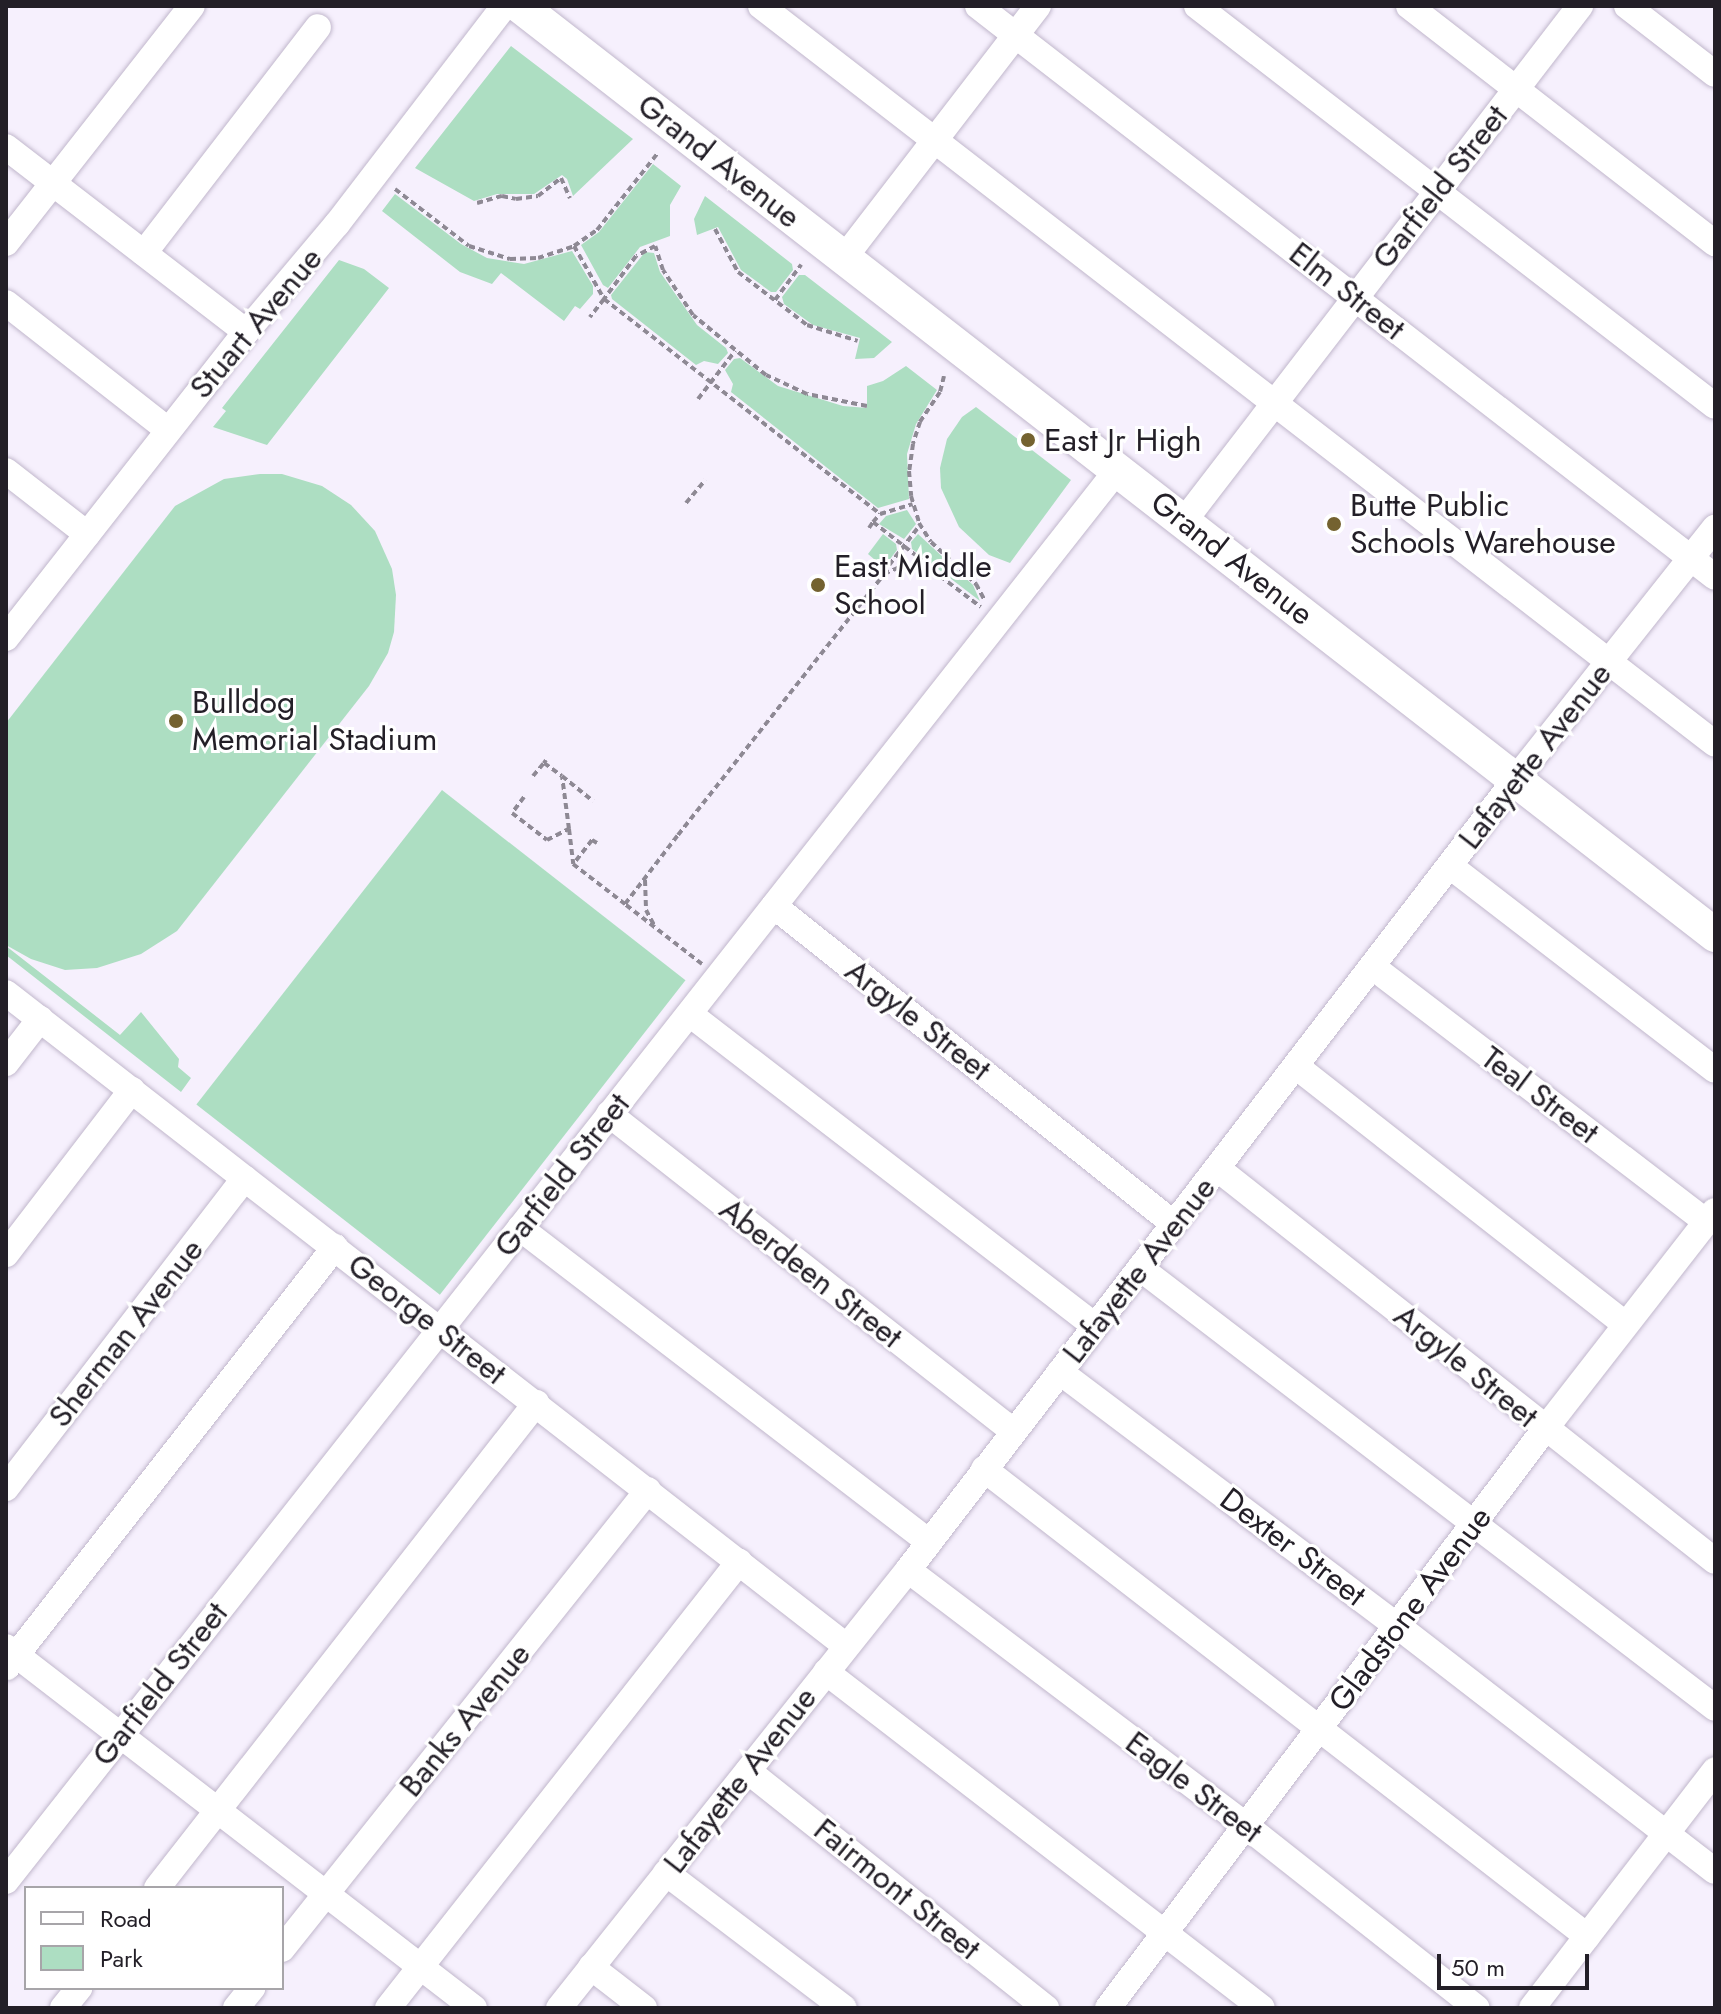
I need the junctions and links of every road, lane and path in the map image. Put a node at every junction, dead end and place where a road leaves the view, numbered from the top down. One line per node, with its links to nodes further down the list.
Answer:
1 (192, 6): 18 (street)
2 (504, 6): 35 (street, Stuart Avenue)
3 (520, 6): 28 (main road, Grand Avenue)
4 (761, 6): 15 (street)
5 (978, 6): 12 (street, Elm Street)
6 (1038, 6): 12 (street)
7 (1197, 6): 20 (street)
8 (1409, 6): 14 (street)
9 (1580, 6): 14 (street, Garfield Street)
10 (1627, 6): 13 (street)
11 (318, 27): 27 (street)
12 (1016, 35): 15 (street); 30 (street, Elm Street)
13 (1715, 74)
14 (1516, 89): 20 (street, Garfield Street); 25 (street)
15 (934, 141): 28 (street); 41 (street)
16 (6, 147): 18 (street)
17 (657, 154): 26 (path)
18 (53, 183): 24 (street); 27 (street)
19 (395, 189): 26 (path)
20 (1437, 192): 30 (street, Garfield Street); 43 (street)
21 (570, 198): 22 (path)
22 (477, 203)
23 (715, 229): 32 (path)
24 (6, 243)
25 (1715, 243)
26 (574, 246): 31 (path)
27 (144, 253): 35 (street)
28 (844, 258): 45 (main road, Grand Avenue)
29 (801, 265): 32 (path)
30 (1355, 298): 41 (street, Garfield Street); 58 (street, Elm Street)
31 (604, 299): 34 (path); 37 (path); 39 (path)
32 (775, 300): 36 (path)
33 (6, 303): 44 (street)
34 (590, 317)
35 (246, 332): 44 (street, Stuart Avenue)
36 (858, 341)
37 (735, 351): 39 (path); 42 (path)
38 (944, 376): 49 (path)
39 (711, 382): 40 (path); 50 (path)
40 (698, 399)
41 (1274, 404): 51 (street, Garfield Street); 63 (street)
42 (867, 406)
43 (1715, 406)
44 (168, 430): 56 (street, Stuart Avenue)
45 (1118, 469): 51 (main road, Grand Avenue); 76 (street, Garfield Street)
46 (6, 471): 56 (street)
47 (705, 480): 48 (path)
48 (686, 503)
49 (913, 504): 50 (path); 53 (path)
50 (880, 514): 52 (path)
51 (1184, 521): 67 (main road, Grand Avenue)
52 (873, 522): 54 (path); 57 (path)
53 (920, 525): 57 (path); 59 (path)
54 (869, 528)
55 (1715, 528): 58 (street, Lafayette Avenue)
56 (87, 534): 62 (street, Stuart Avenue)
57 (904, 546): 59 (path); 61 (path)
58 (1692, 559): 60 (street, Elm Street); 63 (street, Lafayette Avenue)
59 (926, 569): 61 (path)
60 (1715, 577)
61 (880, 578): 74 (path)
62 (6, 638)
63 (1608, 662): 64 (street); 67 (street, Lafayette Avenue)
64 (1715, 744)
65 (533, 776): 66 (path)
66 (562, 776): 69 (path); 70 (path)
67 (1515, 780): 73 (street, Lafayette Avenue); 78 (main road, Grand Avenue)
68 (524, 797): 70 (path)
69 (593, 801)
70 (569, 829): 72 (path)
71 (597, 843): 72 (path)
72 (573, 864): 75 (path)
73 (1450, 866): 80 (street, Lafayette Avenue); 86 (street)
74 (645, 877): 75 (path); 77 (path)
75 (625, 904): 77 (path)
76 (774, 906): 82 (street, Garfield Street); 92 (street, Argyle Street)
77 (655, 927): 79 (path)
78 (1715, 935)
79 (703, 965)
80 (1373, 967): 85 (street, Lafayette Avenue); 91 (street, Teal Street)
81 (6, 993): 83 (street, George Street)
82 (691, 1015): 88 (street, Garfield Street); 98 (street)
83 (40, 1019): 84 (street); 87 (street, George Street)
84 (6, 1063)
85 (1297, 1067): 89 (street, Lafayette Avenue); 97 (street)
86 (1715, 1070)
87 (132, 1090): 90 (street, George Street); 95 (street)
88 (609, 1114): 93 (street, Garfield Street); 103 (street, Aberdeen Street)
89 (1218, 1169): 92 (street, Lafayette Avenue); 102 (street, Argyle Street)
90 (245, 1178): 94 (street, George Street); 105 (street, Sherman Avenue)
91 (1711, 1217): 97 (street, Gladstone Avenue)
92 (1174, 1224): 96 (street, Lafayette Avenue)
93 (520, 1228): 99 (street, Garfield Street); 108 (street)
94 (335, 1247): 99 (street, George Street); 114 (street)
95 (6, 1254)
96 (1140, 1268): 98 (street, Lafayette Avenue); 107 (street)
97 (1625, 1324): 102 (street, Gladstone Avenue)
98 (1095, 1326): 100 (street, Lafayette Avenue)
99 (442, 1330): 101 (street, George Street); 118 (street, Garfield Street)
100 (1060, 1372): 103 (street, Lafayette Avenue); 112 (street, Dexter Street)
101 (536, 1403): 106 (street, George Street); 121 (street)
102 (1545, 1429): 107 (street, Gladstone Avenue); 109 (street, Argyle Street)
103 (1013, 1431): 104 (street, Lafayette Avenue)
104 (984, 1469): 108 (street, Lafayette Avenue); 117 (street)
105 (6, 1488)
106 (648, 1490): 110 (street, George Street); 128 (street, Banks Avenue)
107 (1476, 1524): 112 (street, Gladstone Avenue); 116 (street)
108 (929, 1542): 111 (street, Lafayette Avenue)
109 (1715, 1561)
110 (739, 1562): 113 (street, George Street); 132 (street)
111 (908, 1570): 113 (street, Lafayette Avenue); 122 (street, Eagle Street)
112 (1399, 1627): 117 (street, Gladstone Avenue); 123 (street, Dexter Street)
113 (846, 1646): 115 (street, Lafayette Avenue)
114 (9, 1657): 118 (street)
115 (826, 1672): 120 (street, Lafayette Avenue); 129 (street)
116 (1715, 1708)
117 (1320, 1727): 122 (street, Gladstone Avenue); 130 (street)
118 (119, 1735): 121 (street); 126 (street, Garfield Street)
119 (1715, 1770): 123 (street)
120 (748, 1771): 125 (street, Lafayette Avenue); 143 (street, Fairmont Street)
121 (218, 1811): 127 (street); 128 (street)
122 (1245, 1825): 129 (street, Gladstone Avenue); 146 (street, Eagle Street)
123 (1667, 1834): 124 (street, Dexter Street); 130 (street)
124 (1715, 1871)
125 (666, 1873): 133 (street, Lafayette Avenue); 142 (street)
126 (6, 1881)
127 (159, 1886)
128 (326, 1893): 131 (street, Banks Avenue); 132 (street)
129 (1166, 1933): 144 (street, Gladstone Avenue); 145 (street)
130 (1587, 1936): 147 (street)
131 (284, 1946)
132 (419, 1966): 138 (street); 139 (street)
133 (591, 1967): 140 (street, Lafayette Avenue); 141 (street)
134 (77, 1990): 136 (street)
135 (250, 1990): 137 (street)
136 (63, 2008)
137 (236, 2008)
138 (388, 2008)
139 (474, 2008)
140 (559, 2008)
141 (644, 2008)
142 (844, 2008)
143 (1046, 2008)
144 (1108, 2008)
145 (1262, 2008)
146 (1477, 2008)
147 (1532, 2008)

